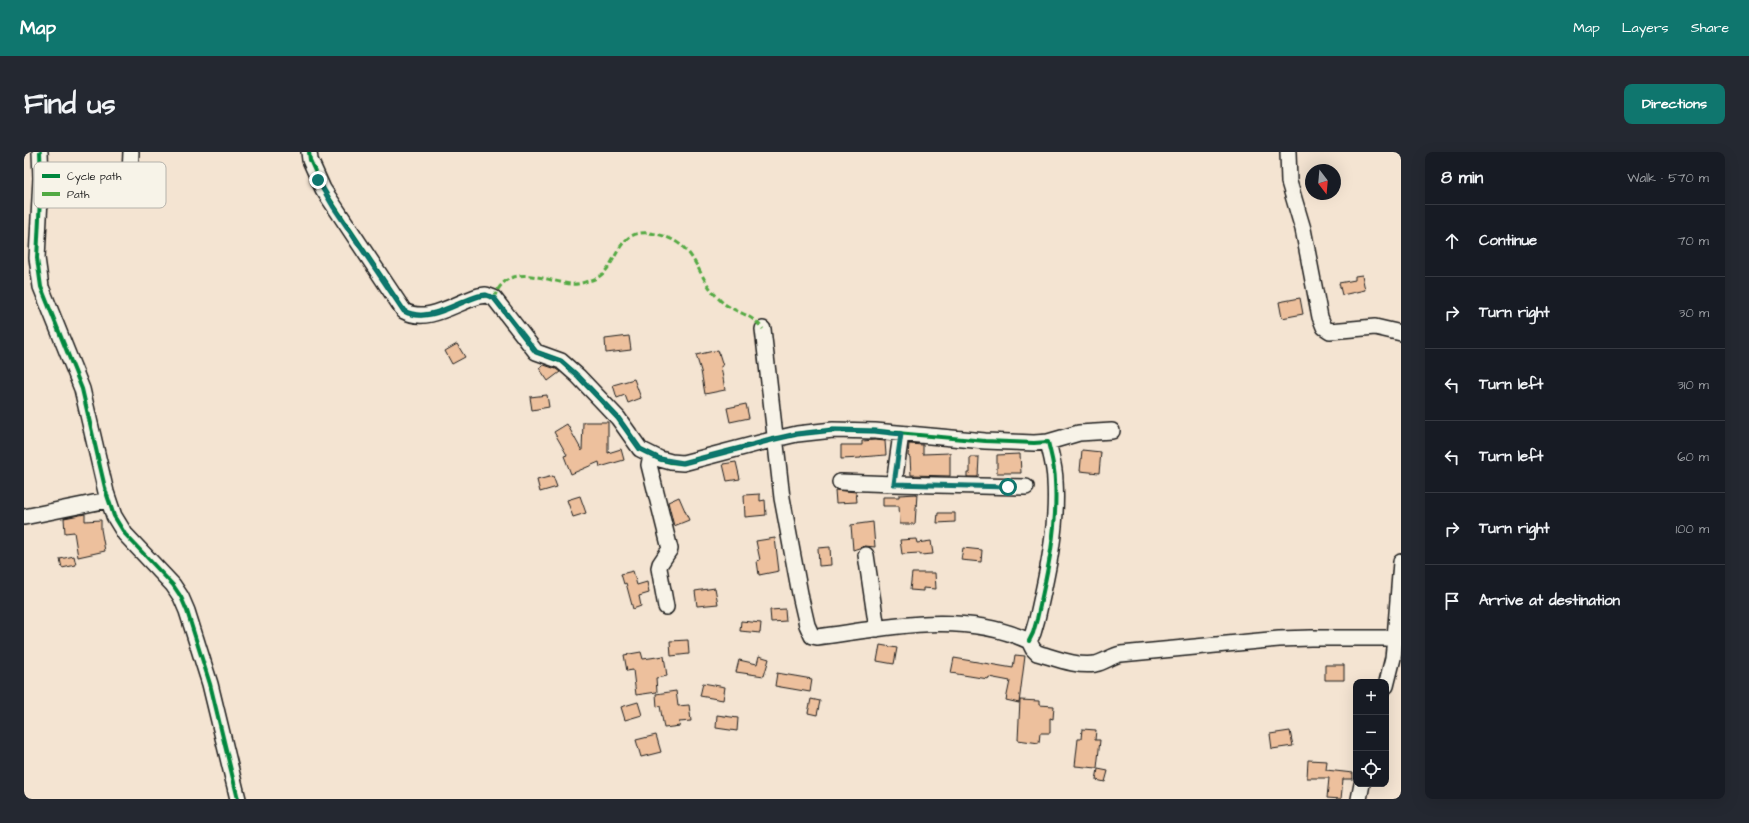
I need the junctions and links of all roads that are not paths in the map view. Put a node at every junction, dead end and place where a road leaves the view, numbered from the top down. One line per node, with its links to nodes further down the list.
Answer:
1 (40, 152): 5 (street)
2 (131, 152): 6 (street)
3 (309, 152): 14 (street)
4 (1288, 152): 9 (street)
5 (41, 162)
6 (131, 162)
7 (39, 208): 18 (street)
8 (763, 330): 12 (street)
9 (1401, 333)
10 (1112, 430): 13 (street)
11 (901, 434): 12 (street); 13 (street); 16 (street)
12 (775, 439): 14 (street); 23 (street)
13 (1048, 442): 25 (street)
14 (651, 455): 22 (street)
15 (840, 482): 16 (street)
16 (894, 484): 17 (street)
17 (1026, 488)
18 (108, 500): 19 (street); 28 (street)
19 (24, 517)
20 (866, 555): 23 (street)
21 (1401, 562): 24 (street)
22 (666, 607)
23 (877, 629): 25 (street)
24 (1395, 638): 25 (street); 26 (street)
25 (1029, 640)
26 (1388, 679)
27 (1361, 787): 29 (street)
28 (238, 799)
29 (1359, 799)

